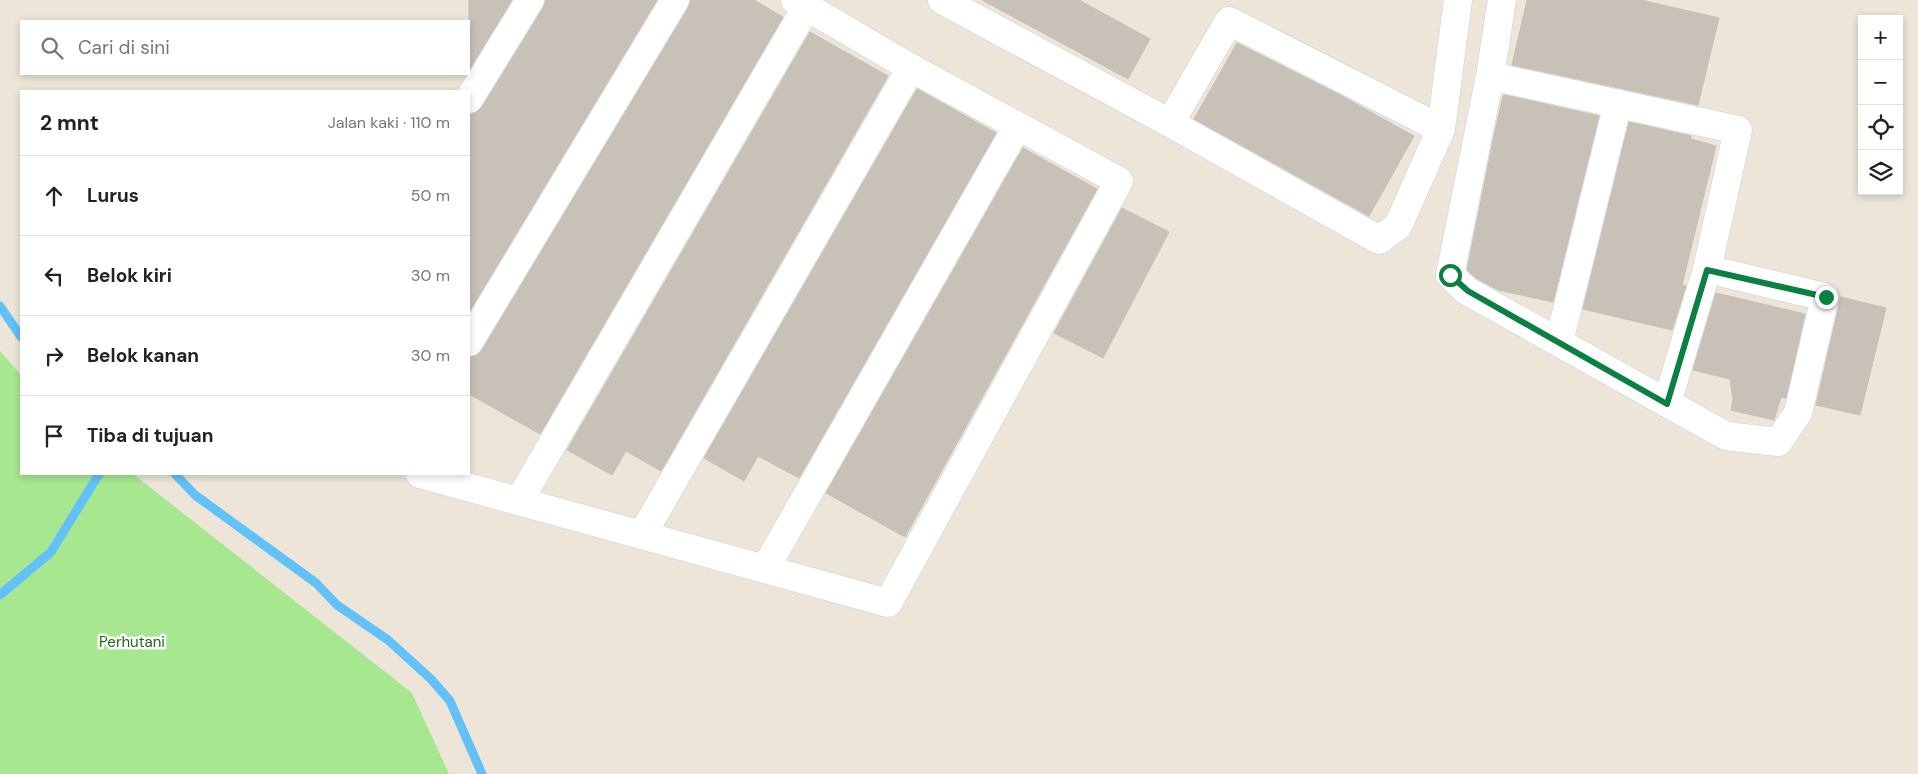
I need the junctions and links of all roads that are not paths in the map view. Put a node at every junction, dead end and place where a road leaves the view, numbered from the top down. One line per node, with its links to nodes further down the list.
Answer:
1 (530, 0): 9 (street)
2 (675, 0): 15 (street)
3 (942, 0): 11 (street)
4 (1458, 0): 13 (street)
5 (1502, 0): 8 (street)
6 (801, 3): 7 (street); 19 (street)
7 (911, 68): 12 (street); 20 (street)
8 (1490, 76): 10 (street); 16 (street)
9 (470, 97)
10 (1618, 103): 14 (street); 16 (street)
11 (1170, 123): 13 (street); 13 (street)
12 (1017, 127): 21 (street); 21 (street)
13 (1441, 128)
14 (1707, 270): 17 (street); 17 (street)
15 (470, 340)
16 (1560, 342): 17 (street)
17 (1667, 404)
18 (424, 475): 19 (street)
19 (519, 502): 20 (street)
20 (642, 535): 21 (street)
21 (765, 569)

